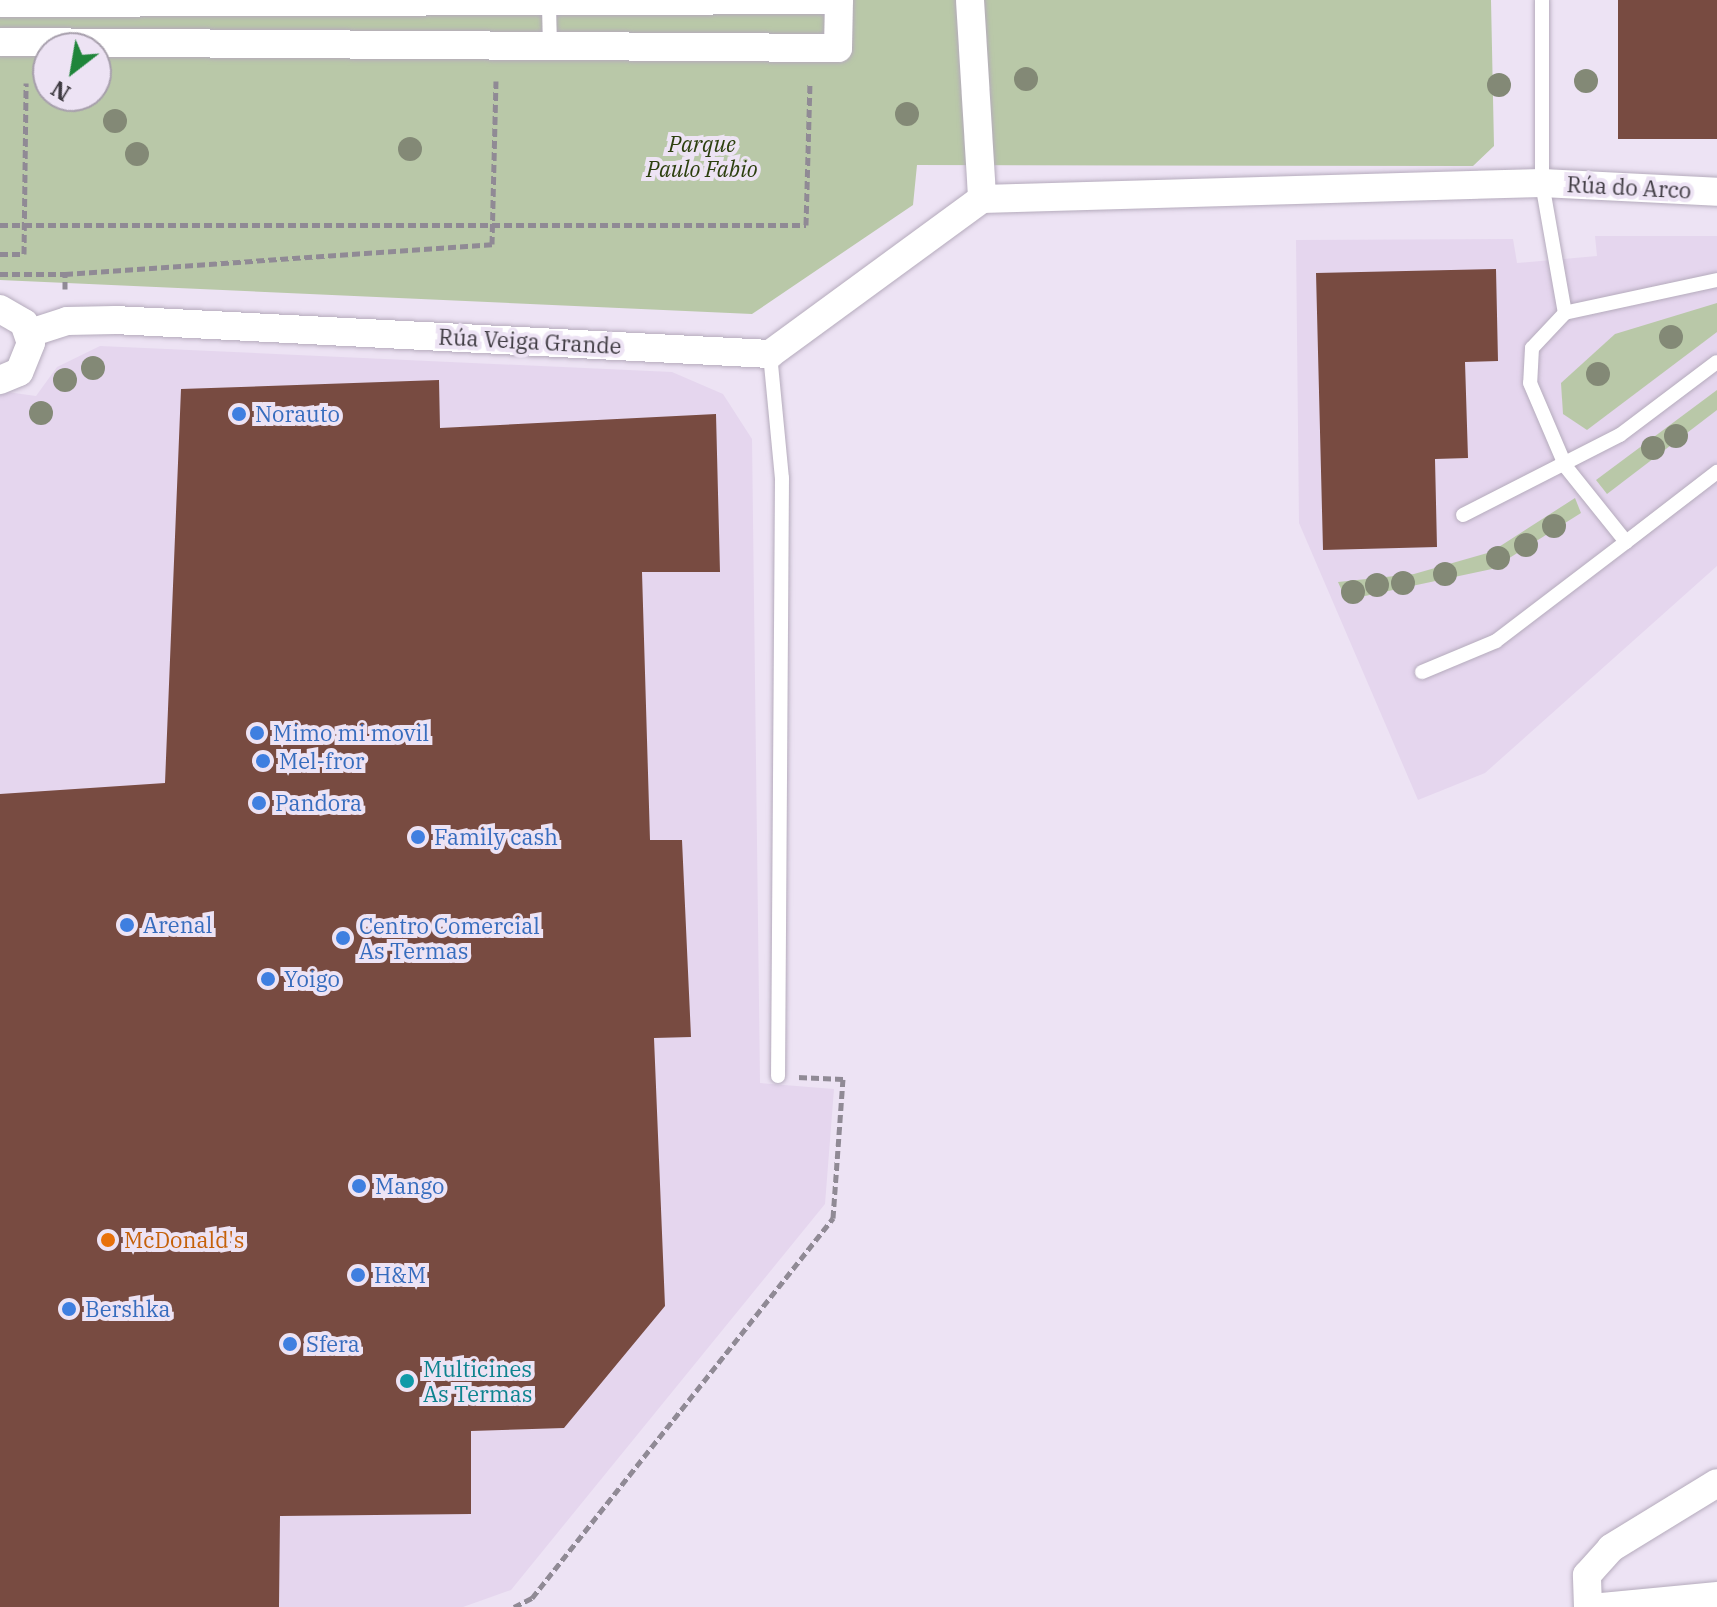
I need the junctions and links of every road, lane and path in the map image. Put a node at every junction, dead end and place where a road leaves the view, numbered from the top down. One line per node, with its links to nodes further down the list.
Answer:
1 (970, 0): 12 (street)
2 (1542, 0): 10 (lane)
3 (0, 3): 4 (street)
4 (549, 3): 6 (lane); 6 (street)
5 (0, 42): 6 (street)
6 (550, 47)
7 (496, 81): 15 (path)
8 (810, 82): 15 (path)
9 (26, 83): 14 (path)
10 (1542, 183): 11 (street, Rúa do Arco); 12 (street, Rúa do Arco); 22 (lane)
11 (1717, 192)
12 (982, 199): 24 (street)
13 (0, 225): 14 (path)
14 (26, 225): 15 (path); 16 (path)
15 (493, 225): 18 (path)
16 (0, 254)
17 (0, 274): 18 (path)
18 (65, 274): 20 (path)
19 (1717, 280): 22 (lane)
20 (65, 289)
21 (0, 309): 23 (street)
22 (1565, 313): 27 (lane)
23 (30, 333): 24 (street, Rúa Veiga Grande); 26 (street)
24 (770, 354): 32 (lane)
25 (1717, 362): 27 (lane)
26 (0, 380)
27 (1566, 467): 29 (lane); 30 (lane)
28 (1717, 472): 30 (lane)
29 (1463, 515)
30 (1626, 542): 31 (lane)
31 (1422, 672)
32 (778, 1076): 35 (path)
33 (1717, 1483): 36 (street)
34 (1717, 1596): 37 (street)
35 (514, 1607)
36 (1588, 1607)
37 (1602, 1607)

